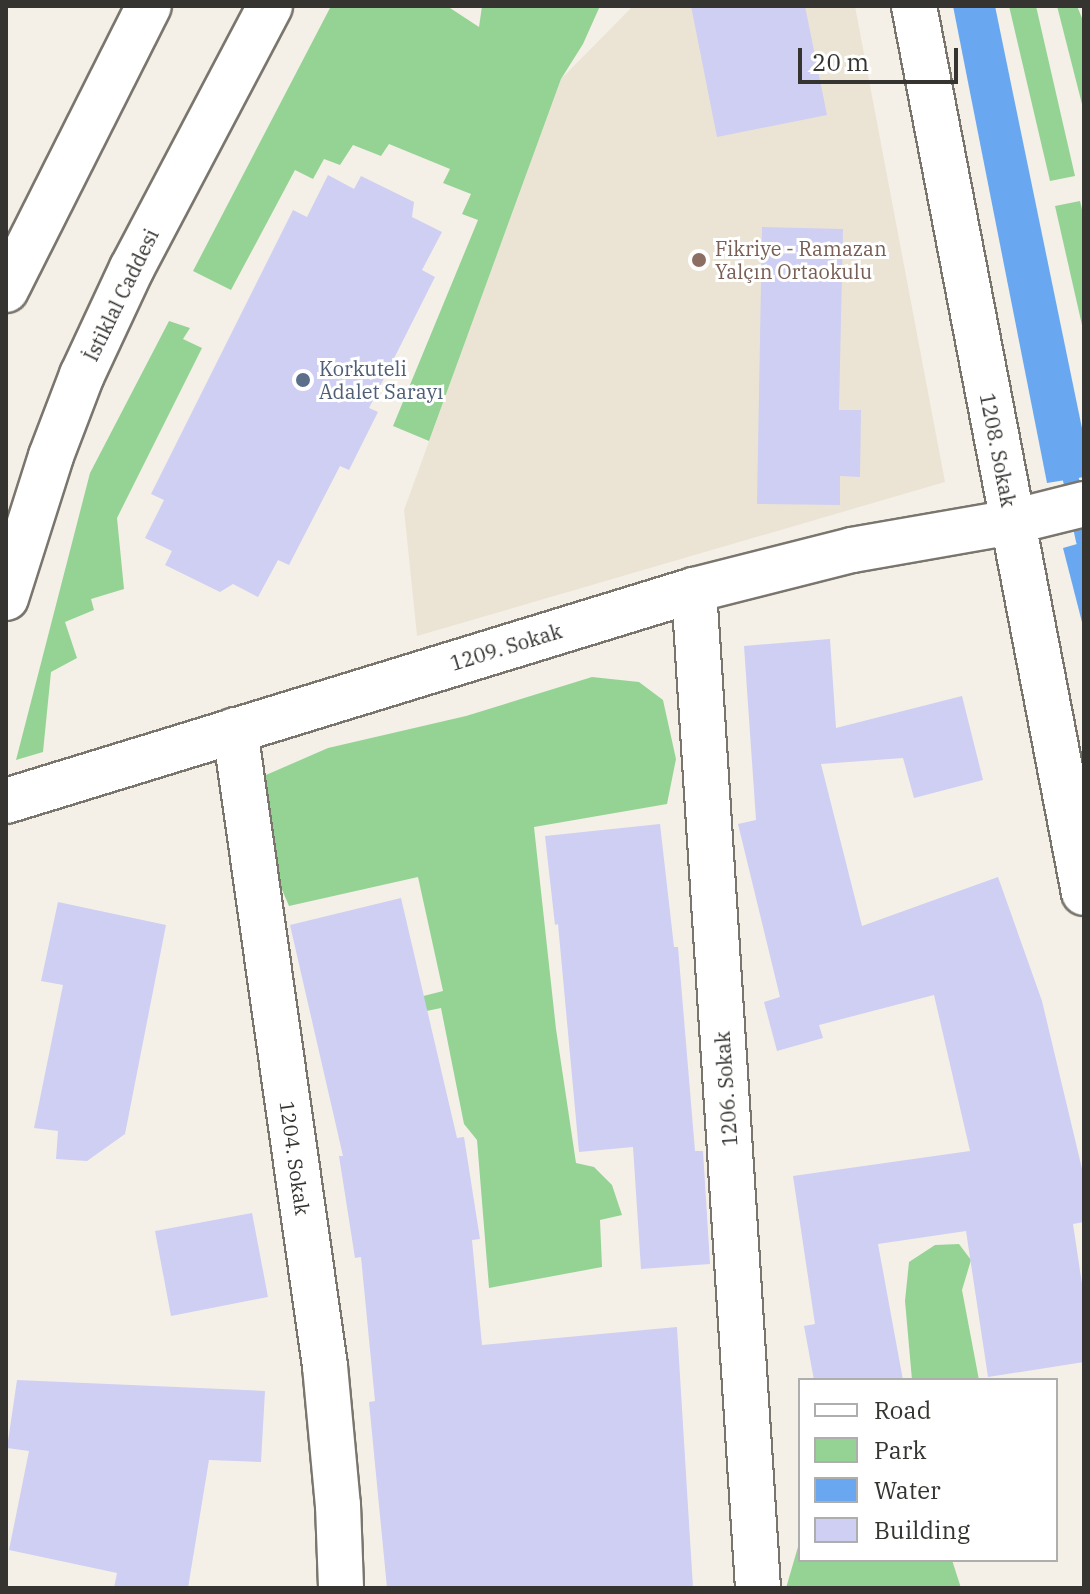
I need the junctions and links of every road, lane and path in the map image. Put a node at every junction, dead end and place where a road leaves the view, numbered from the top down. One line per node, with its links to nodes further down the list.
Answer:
1 (149, 6): 4 (street)
2 (270, 6): 8 (street, İstiklal Caddesi)
3 (914, 6): 6 (street, 1208. Sokak)
4 (6, 290)
5 (1084, 504): 6 (street, 1209. Sokak)
6 (1012, 522): 7 (street, 1209. Sokak); 11 (street, 1208. Sokak)
7 (694, 590): 9 (street, 1209. Sokak); 13 (street, 1206. Sokak)
8 (6, 598)
9 (235, 730): 10 (street, 1209. Sokak); 12 (street, 1204. Sokak)
10 (6, 801)
11 (1084, 893)
12 (341, 1588)
13 (758, 1588)

